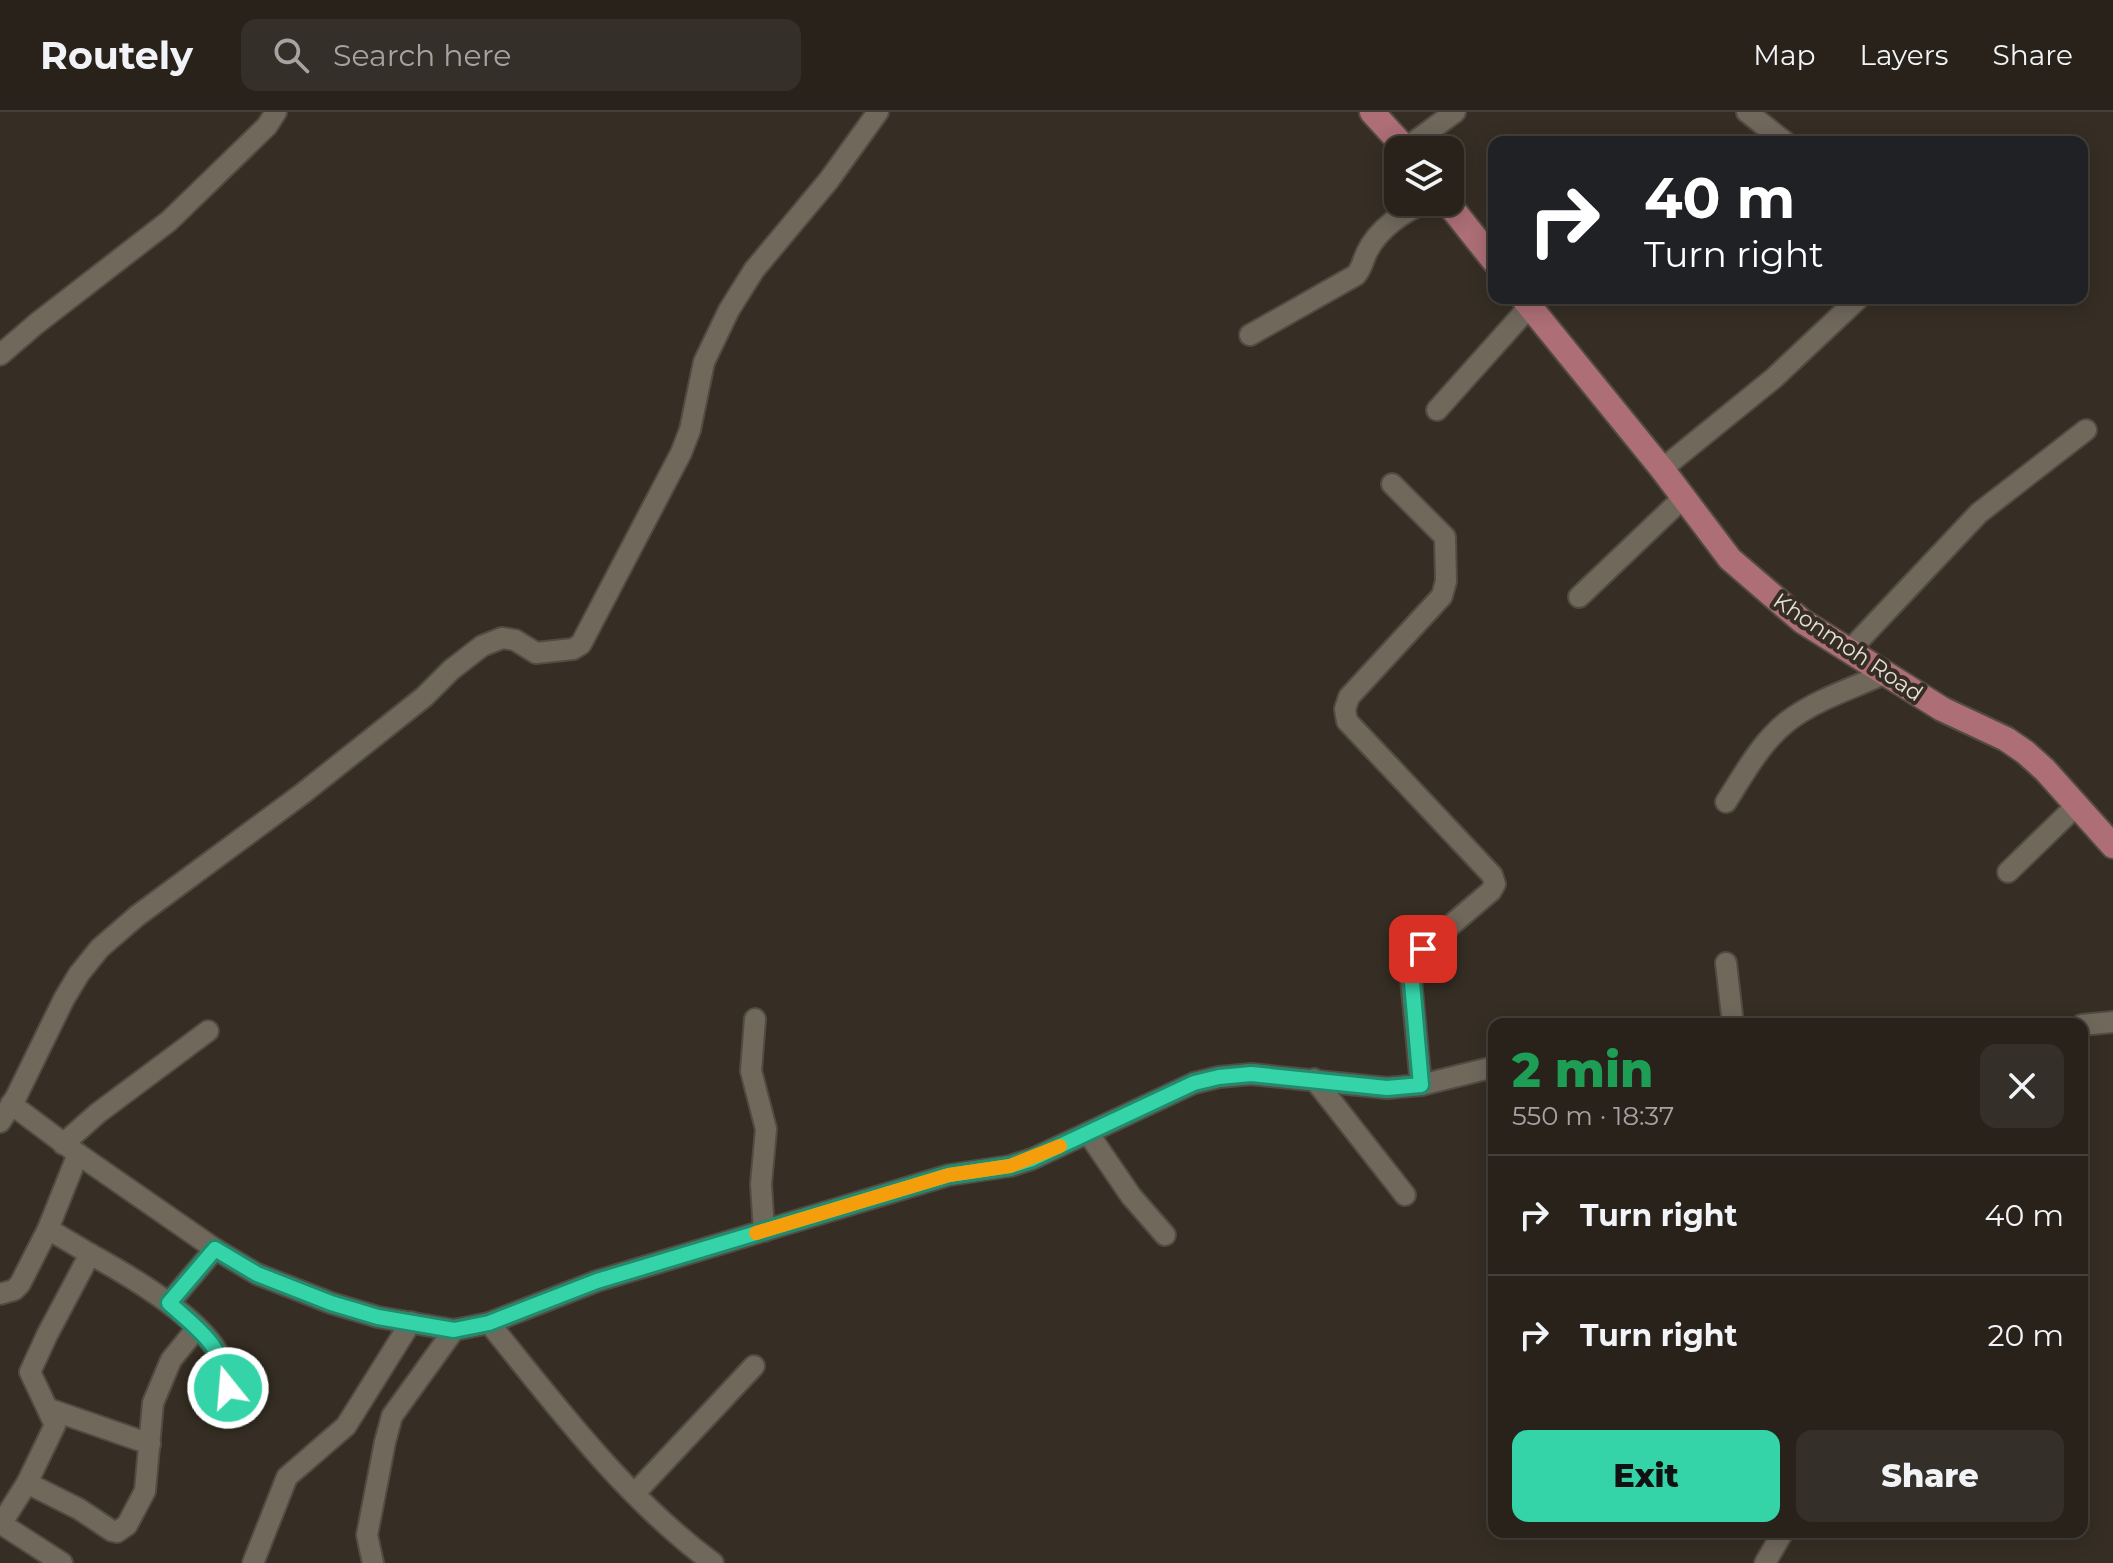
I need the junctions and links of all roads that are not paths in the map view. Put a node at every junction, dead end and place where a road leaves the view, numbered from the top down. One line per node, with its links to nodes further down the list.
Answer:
1 (276, 112): 16 (street)
2 (878, 112): 38 (street)
3 (1372, 112): 6 (main road)
4 (1455, 112): 7 (street)
5 (1747, 112): 8 (street)
6 (1395, 136)
7 (1424, 136)
8 (1777, 136)
9 (1402, 216): 15 (street)
10 (1458, 216): 11 (main road)
11 (1488, 253)
12 (1525, 304): 17 (street)
13 (1529, 304): 19 (main road, Khonmoh Road)
14 (1853, 304): 19 (street)
15 (1250, 335)
16 (0, 355)
17 (1437, 410)
18 (2086, 430): 23 (street)
19 (1662, 469): 21 (main road, Khonmoh Road)
20 (1392, 484): 37 (street)
21 (1683, 498): 22 (street); 23 (main road, Khonmoh Road)
22 (1579, 597)
23 (1849, 651): 24 (main road, Khonmoh Road)
24 (1884, 674): 25 (street); 26 (main road, Khonmoh Road)
25 (1726, 802)
26 (2077, 805): 27 (main road, Khonmoh Road); 28 (street)
27 (2113, 846)
28 (2008, 872)
29 (1726, 963): 30 (street)
30 (1732, 1018)
31 (755, 1019): 44 (street)
32 (2113, 1022): 33 (street)
33 (2088, 1024)
34 (208, 1031): 41 (street)
35 (1488, 1068): 37 (street)
36 (1314, 1079): 37 (street); 40 (street); 42 (street)
37 (1421, 1085)
38 (11, 1104): 39 (street); 41 (street)
39 (0, 1122)
40 (1088, 1133): 44 (street); 45 (street)
41 (70, 1149): 43 (street); 46 (street)
42 (1405, 1195)
43 (48, 1229): 47 (street); 48 (street)
44 (764, 1231): 51 (street)
45 (1165, 1235)
46 (215, 1249): 49 (street); 50 (street)
47 (90, 1254): 49 (street); 56 (street)
48 (0, 1294)
49 (169, 1303): 52 (street)
50 (411, 1322): 53 (street); 63 (street)
51 (489, 1323): 53 (street); 59 (street)
52 (197, 1328): 55 (street); 57 (street)
53 (454, 1330): 64 (street)
54 (754, 1366): 59 (street)
55 (229, 1405)
56 (49, 1409): 57 (street); 58 (street)
57 (150, 1444): 58 (street)
58 (27, 1483): 60 (street)
59 (635, 1493): 65 (street)
60 (1, 1524): 62 (street)
61 (1780, 1538): 66 (street)
62 (62, 1563)
63 (253, 1563)
64 (373, 1563)
65 (713, 1563)
66 (1765, 1563)

